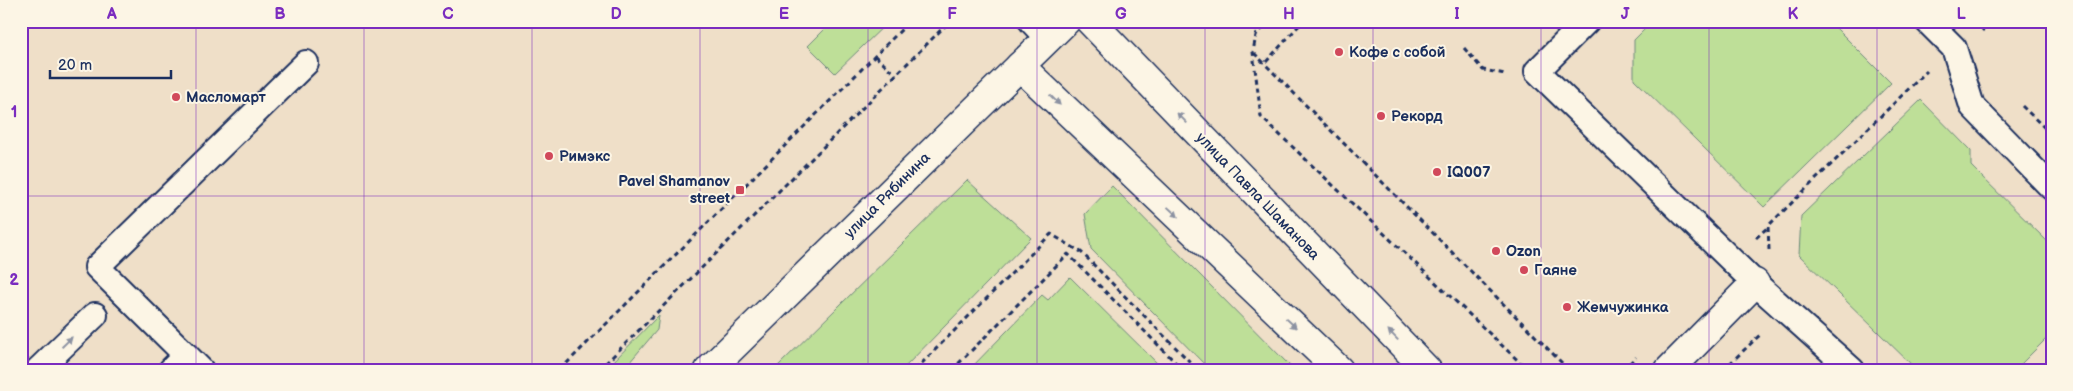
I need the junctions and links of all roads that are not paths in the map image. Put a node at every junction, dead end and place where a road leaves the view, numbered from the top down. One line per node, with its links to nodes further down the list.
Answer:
1 (1090, 21): 14 (street, улица Павла Шаманова, one-way to 1)
2 (1587, 21): 8 (lane)
3 (1926, 21): 7 (lane)
4 (1048, 27): 6 (street, улица Рябинина)
5 (306, 63): 10 (lane)
6 (1020, 66): 11 (street, one-way to 11); 13 (street, улица Рябинина)
7 (2052, 188)
8 (1763, 290): 15 (street); 16 (lane)
9 (95, 315): 12 (lane, one-way to 9)
10 (186, 365)
11 (1330, 365)
12 (38, 370)
13 (709, 370)
14 (1427, 370)
15 (1669, 370)
16 (1852, 370)

